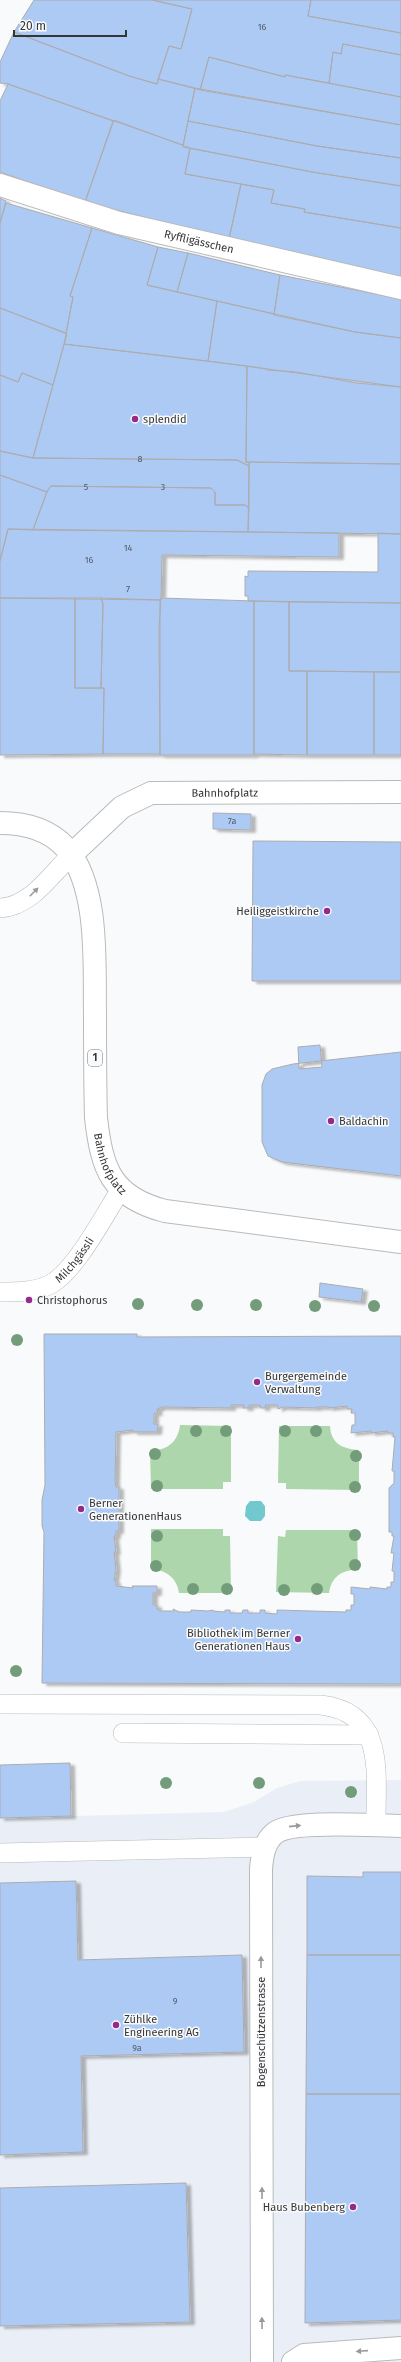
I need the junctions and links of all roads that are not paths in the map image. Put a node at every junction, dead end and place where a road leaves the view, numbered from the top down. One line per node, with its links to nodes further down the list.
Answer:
1 (0, 185): 2 (street, Ryffligässchen)
2 (401, 288)
3 (401, 792): 5 (street, Bahnhofplatz)
4 (0, 823): 5 (street, Bahnhofplatz / 1)
5 (71, 855): 6 (lane, one-way to 5); 7 (street, Bahnhofplatz / 1)
6 (0, 908)
7 (121, 1189): 8 (street, Bahnhofplatz / 1); 9 (lane, Milchgässli)
8 (401, 1242)
9 (0, 1292)
10 (0, 1704): 12 (lane)
11 (124, 1733): 12 (lane)
12 (369, 1735): 13 (lane)
13 (376, 1826): 14 (street, Bogenschützenstrasse); 15 (street, Bogenschützenstrasse, one-way to 13)
14 (401, 1826)
15 (265, 1848): 16 (lane); 18 (street, Bogenschützenstrasse, one-way to 15)
16 (0, 1853)
17 (401, 2348): 19 (street, one-way to 19)
18 (262, 2362)
19 (293, 2362)

